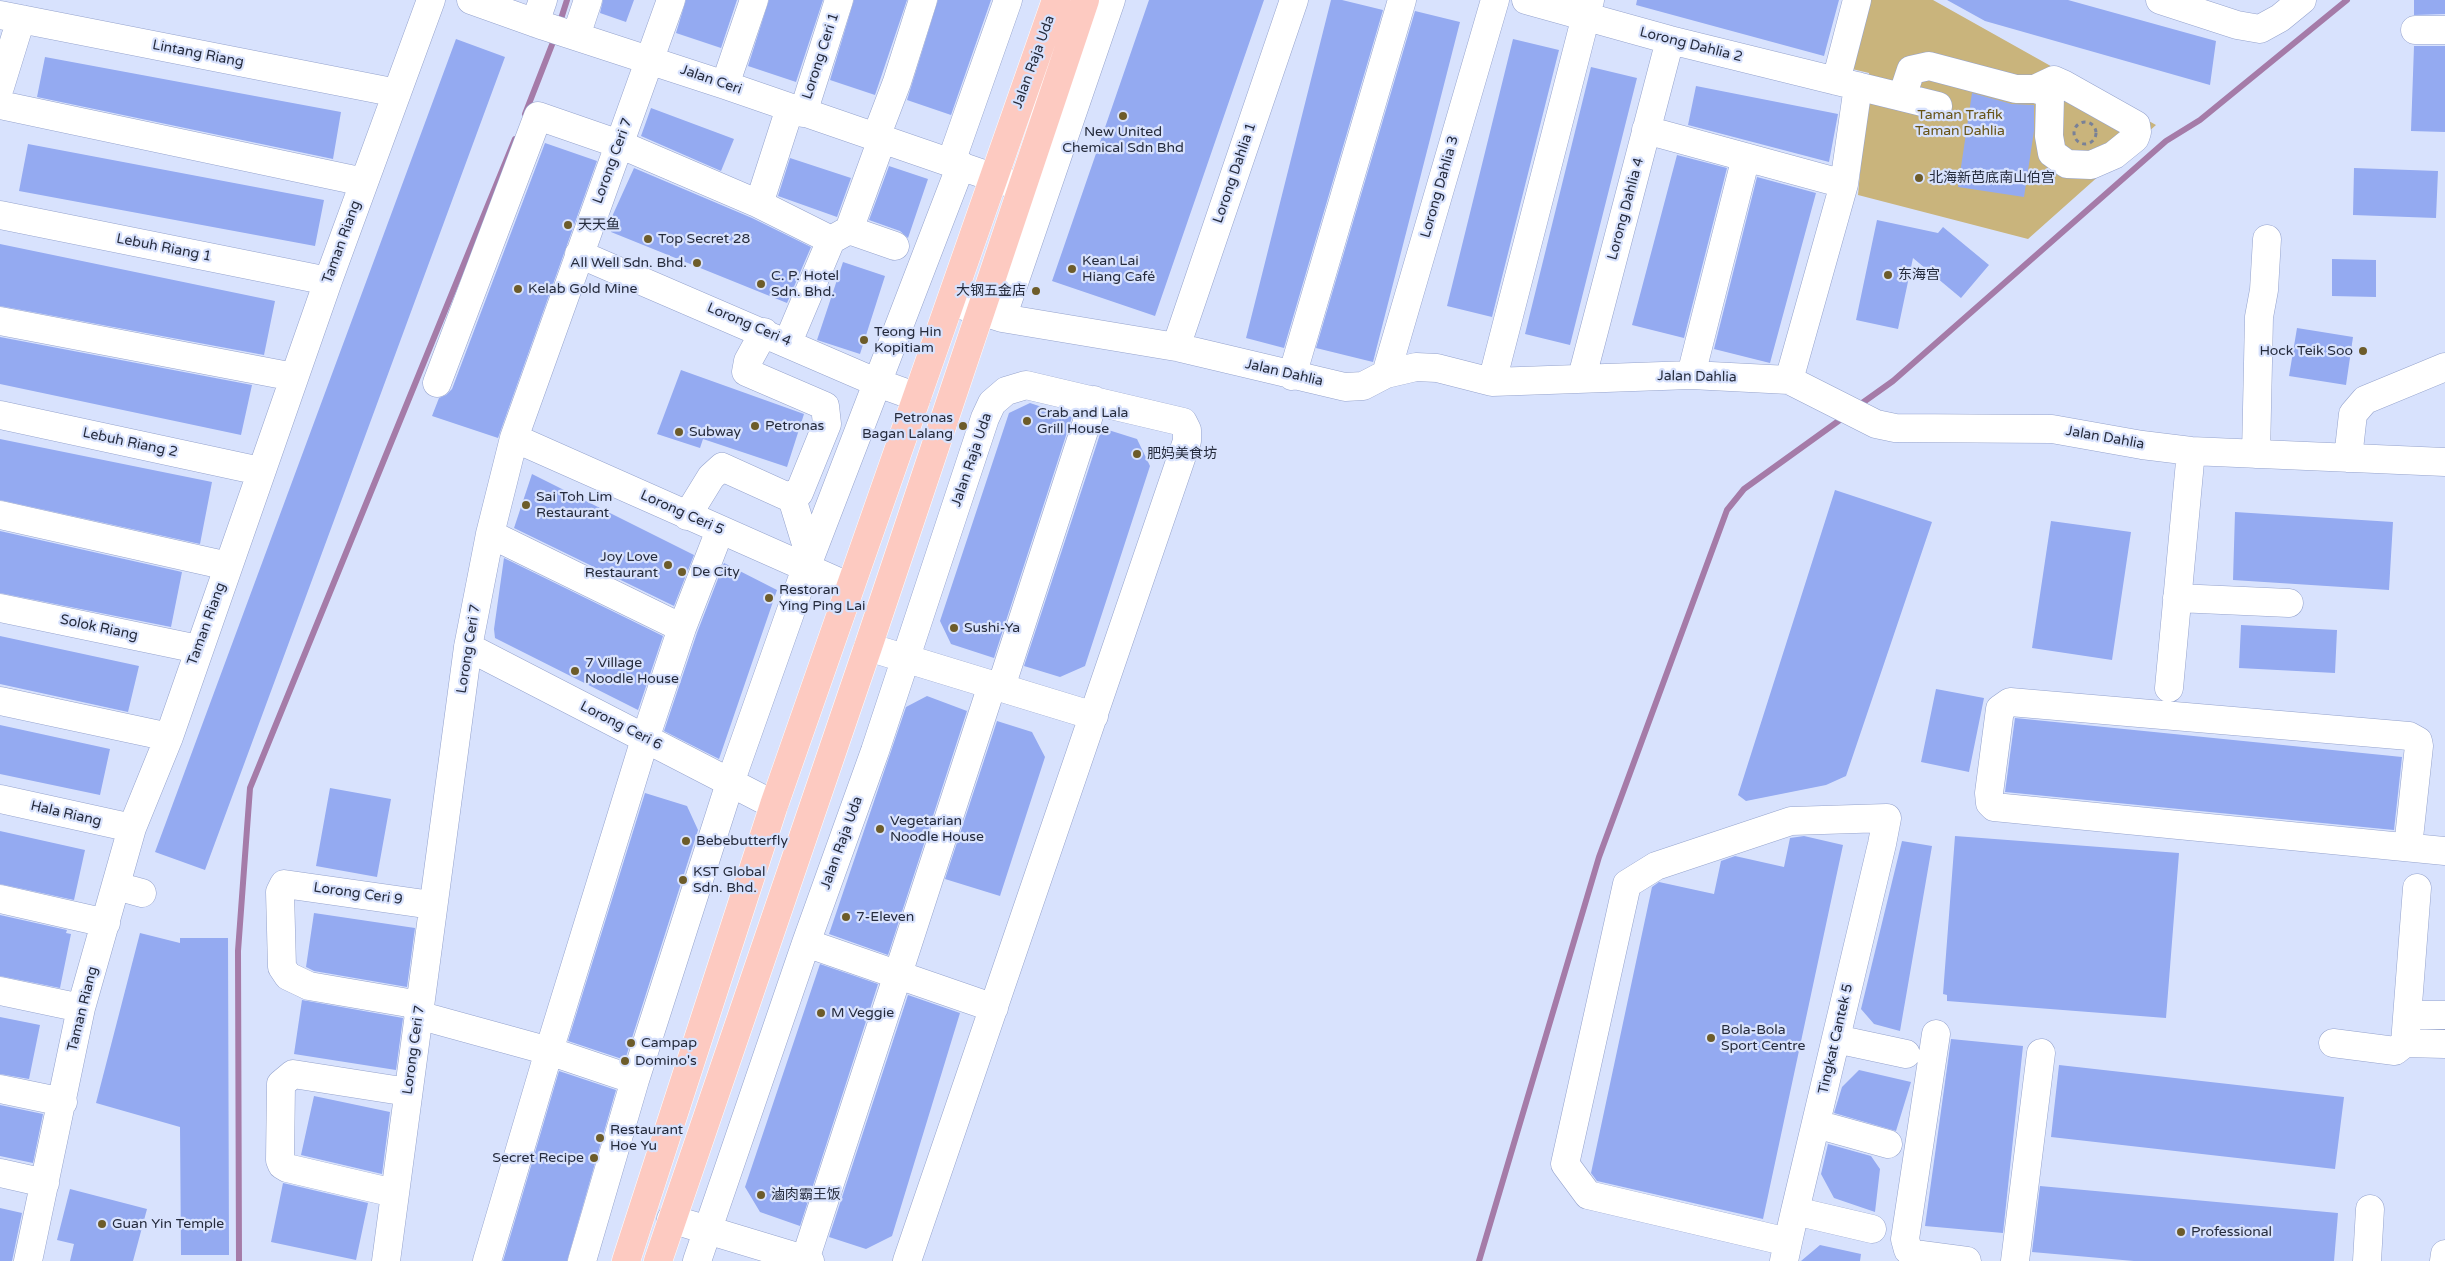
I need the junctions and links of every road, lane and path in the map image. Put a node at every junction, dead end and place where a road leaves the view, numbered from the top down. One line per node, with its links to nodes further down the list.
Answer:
1 (430, 0): 30 (street, Taman Riang)
2 (471, 0): 21 (street, Jalan Ceri)
3 (588, 0): 21 (street)
4 (671, 0): 25 (street, Lorong Ceri 7)
5 (754, 0): 27 (street)
6 (839, 0): 34 (street, Lorong Ceri 1)
7 (923, 0): 36 (street)
8 (1008, 0): 40 (street)
9 (1056, 0): 41 (main road, Jalan Raja Uda)
10 (1085, 0): 44 (main road, Jalan Raja Uda)
11 (1111, 0): 53 (street)
12 (1294, 0): 56 (street, Lorong Dahlia 1)
13 (1402, 0): 60 (street)
14 (1495, 0): 58 (street, Lorong Dahlia 3)
15 (1526, 0): 19 (street, Lorong Dahlia 2)
16 (1857, 0): 26 (street)
17 (2160, 0): 18 (street)
18 (2302, 0)
19 (1588, 8): 24 (street, Lorong Dahlia 2); 64 (street)
20 (10, 17): 28 (street); 30 (street, Lintang Riang)
21 (553, 24): 25 (street, Jalan Ceri)
22 (2415, 30): 23 (street)
23 (2445, 30)
24 (1670, 40): 26 (street, Lorong Dahlia 2); 35 (street, Lorong Dahlia 4)
25 (651, 60): 27 (street, Jalan Ceri); 38 (street, Lorong Ceri 7)
26 (1847, 84): 31 (street, Lorong Dahlia 2); 43 (street)
27 (725, 85): 34 (street, Jalan Ceri)
28 (0, 87)
29 (2035, 89): 31 (street)
30 (397, 93): 42 (street, Taman Riang)
31 (1902, 97): 33 (street, Lorong Dahlia 2)
32 (0, 105): 42 (street)
33 (1938, 106)
34 (796, 110): 36 (street, Jalan Ceri); 45 (street, Lorong Ceri 1)
35 (1646, 130): 39 (street); 62 (street, Lorong Dahlia 4)
36 (879, 138): 40 (street, Jalan Ceri); 47 (street)
37 (2078, 142): 37 (path)
38 (619, 144): 45 (street); 50 (street, Lorong Ceri 7); 65 (street)
39 (1746, 157): 43 (street); 59 (street)
40 (956, 164): 41 (street, Jalan Ceri); 66 (street)
41 (993, 177): 44 (street, Jalan Ceri); 52 (main road, Jalan Raja Uda)
42 (364, 182): 51 (street, Taman Riang)
43 (1844, 184): 63 (street)
44 (1021, 187): 53 (main road, Jalan Raja Uda)
45 (759, 204): 47 (street)
46 (0, 215): 51 (street, Lebuh Riang 1)
47 (840, 235): 49 (street); 55 (street)
48 (2267, 239): 72 (street)
49 (895, 246)
50 (580, 254): 55 (street, Lorong Ceri 4); 70 (street, Lorong Ceri 7)
51 (328, 281): 61 (street, Taman Riang)
52 (951, 302): 53 (street, Jalan Dahlia); 67 (main road, Jalan Raja Uda)
53 (991, 314): 56 (street, Jalan Dahlia); 89 (main road, Jalan Raja Uda)
54 (0, 320): 61 (street)
55 (776, 337): 66 (street, Lorong Ceri 4); 76 (street)
56 (1176, 347): 60 (street, Jalan Dahlia)
57 (2445, 367): 73 (street)
58 (1386, 374): 60 (street, Jalan Dahlia); 64 (street, Jalan Dahlia)
59 (1691, 375): 62 (street, Jalan Dahlia); 63 (street, Jalan Dahlia)
60 (1292, 376)
61 (294, 377): 75 (street, Taman Riang)
62 (1582, 377): 64 (street, Jalan Dahlia)
63 (1790, 380): 71 (street, Jalan Dahlia)
64 (1492, 382)
65 (437, 383)
66 (878, 383): 67 (street, Lorong Ceri 4); 81 (street)
67 (918, 397): 83 (main road, Jalan Raja Uda)
68 (1094, 400): 91 (street, Jalan Raja Uda); 92 (street); 95 (street, Jalan Raja Uda)
69 (0, 415): 75 (street, Lebuh Riang 2)
70 (514, 438): 78 (street, Lorong Ceri 5); 80 (street, Lorong Ceri 7)
71 (2191, 451): 72 (street, Jalan Dahlia); 84 (street)
72 (2256, 454): 73 (street, Jalan Dahlia)
73 (2348, 458): 74 (street, Jalan Dahlia)
74 (2445, 462)
75 (260, 471): 82 (street, Taman Riang)
76 (791, 494): 78 (street); 81 (street)
77 (0, 515): 82 (street)
78 (687, 516): 79 (street, Lorong Ceri 5)
79 (720, 530): 81 (street, Lorong Ceri 5); 87 (street)
80 (490, 534): 87 (street); 88 (street, Lorong Ceri 7)
81 (808, 563): 83 (street, Lorong Ceri 5); 98 (street)
82 (228, 566): 90 (street, Taman Riang)
83 (850, 588): 100 (main road, Jalan Raja Uda)
84 (2177, 598): 85 (street); 93 (street)
85 (2289, 603)
86 (0, 608): 90 (street, Solok Riang)
87 (682, 628): 97 (street)
88 (468, 647): 97 (street, Lorong Ceri 6); 108 (street, Lorong Ceri 7)
89 (868, 647): 91 (street); 137 (main road, Jalan Raja Uda)
90 (198, 649): 96 (street, Taman Riang)
91 (906, 658): 92 (street); 110 (street, Jalan Raja Uda)
92 (997, 686): 95 (street); 111 (street)
93 (2169, 688)
94 (0, 701): 96 (street)
95 (1094, 716): 114 (street, Jalan Raja Uda)
96 (169, 737): 101 (street, Taman Riang)
97 (646, 739): 98 (street, Lorong Ceri 6); 123 (street)
98 (730, 783): 100 (street, Lorong Ceri 6); 126 (street)
99 (0, 799): 101 (street, Hala Riang)
100 (774, 805): 147 (main road, Jalan Raja Uda)
101 (132, 828): 104 (street, Taman Riang)
102 (2408, 847): 102 (street); 103 (street)
103 (2445, 851)
104 (116, 886): 106 (street); 109 (street, Taman Riang)
105 (2417, 888): 116 (street)
106 (142, 893)
107 (0, 899): 109 (street)
108 (432, 905): 115 (street, Lorong Ceri 7); 115 (street, Lorong Ceri 9)
109 (106, 923): 113 (street, Taman Riang)
110 (806, 943): 111 (street); 139 (street, Jalan Raja Uda)
111 (898, 976): 114 (street); 142 (street)
112 (0, 991): 113 (street)
113 (81, 1008): 129 (street, Taman Riang)
114 (994, 1008): 150 (street, Jalan Raja Uda)
115 (419, 1010): 123 (street); 128 (street, Lorong Ceri 7)
116 (2409, 1015): 117 (street); 121 (street)
117 (2445, 1015)
118 (1936, 1034): 151 (street)
119 (1836, 1039): 125 (street); 130 (street, Tingkat Cantek 5); 140 (street, Tingkat Cantek 5)
120 (2333, 1043): 121 (street)
121 (2406, 1043): 122 (street)
122 (2445, 1044)
123 (549, 1051): 126 (street); 145 (street)
124 (2041, 1053): 152 (street)
125 (1906, 1054)
126 (635, 1080): 146 (street)
127 (0, 1089): 129 (street)
128 (408, 1092): 134 (street, Lorong Ceri 7); 134 (street)
129 (63, 1102): 133 (street, Taman Riang)
130 (1816, 1124): 131 (street); 136 (street, Tingkat Cantek 5)
131 (1888, 1144)
132 (0, 1173): 133 (street)
133 (45, 1182): 143 (street, Taman Riang)
134 (394, 1193): 144 (street, Lorong Ceri 7)
135 (2370, 1209): 153 (street)
136 (1795, 1211): 138 (street); 140 (street, Tingkat Cantek 5)
137 (671, 1219): 139 (street); 148 (main road, Jalan Raja Uda)
138 (1872, 1229)
139 (708, 1230): 142 (street); 149 (street, Jalan Raja Uda)
140 (1786, 1252)
141 (2445, 1254): 154 (street)
142 (800, 1259)
143 (28, 1261)
144 (386, 1261)
145 (487, 1261)
146 (582, 1261)
147 (626, 1261)
148 (658, 1261)
149 (697, 1261)
150 (906, 1261)
151 (1967, 1261)
152 (2015, 1261)
153 (2367, 1261)
154 (2444, 1261)

